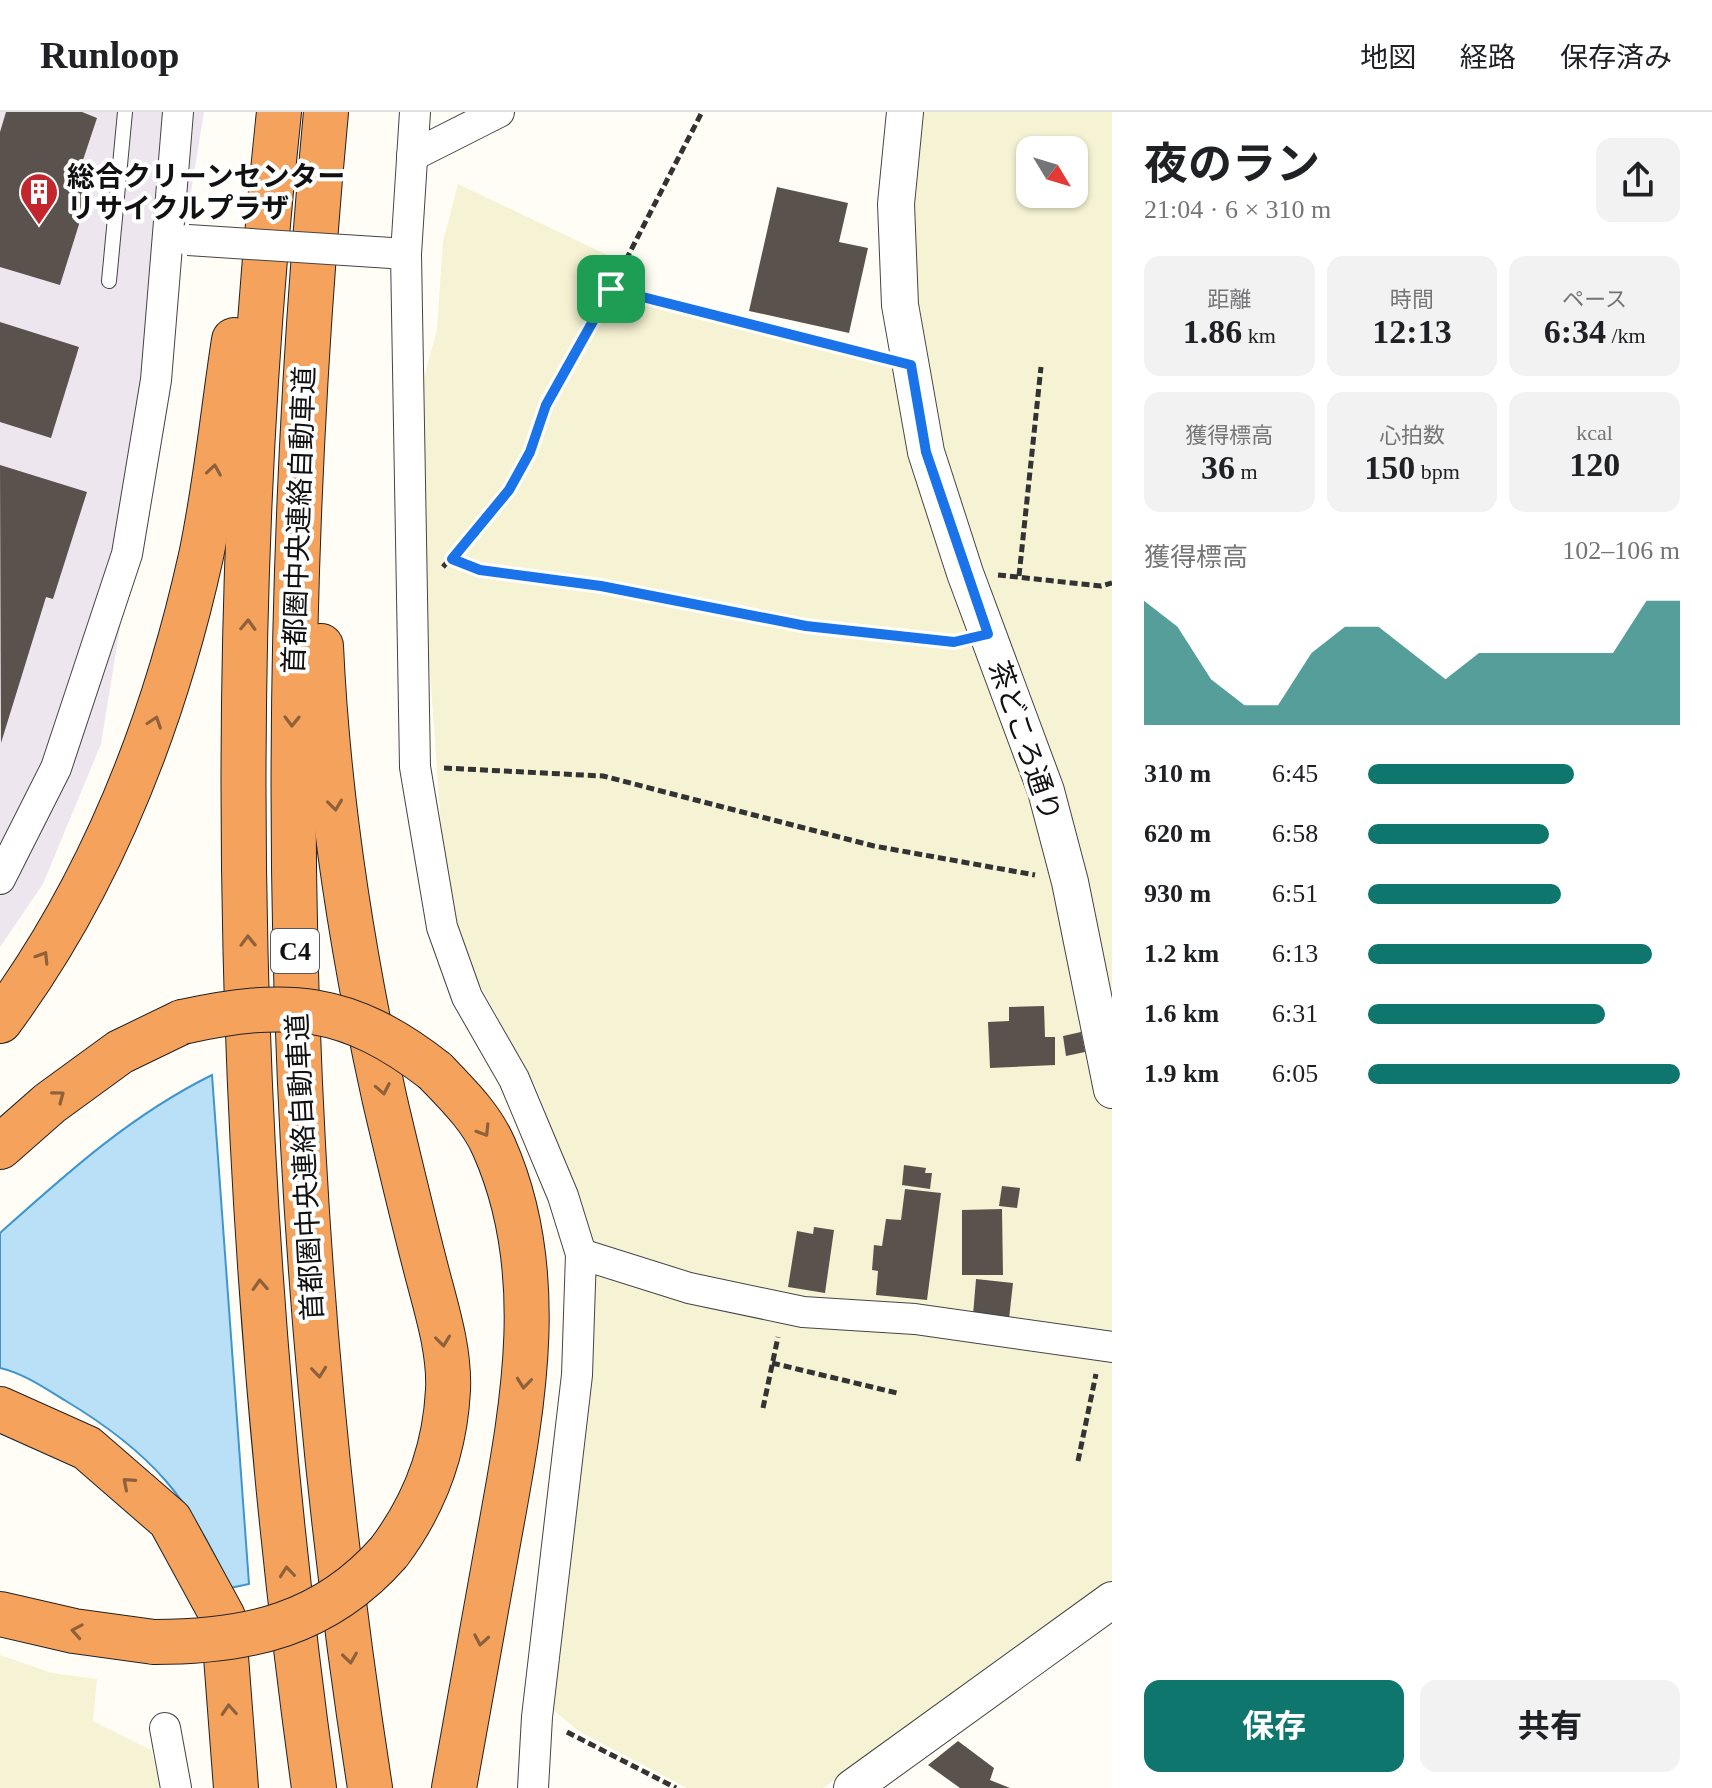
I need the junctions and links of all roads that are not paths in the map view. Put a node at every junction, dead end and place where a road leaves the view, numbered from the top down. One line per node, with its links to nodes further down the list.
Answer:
1 (125, 112): 12 (lane)
2 (178, 112): 10 (street)
3 (269, 112): 14 (highway, one-way to 3)
4 (279, 112): 25 (highway, 首都圏中央連絡自動車道 / C4, one-way to 4)
5 (329, 112): 21 (highway, one-way to 21, bridge); 26 (highway, 首都圏中央連絡自動車道 / C4, one-way to 26)
6 (415, 112): 9 (street)
7 (499, 112): 9 (street)
8 (905, 112): 15 (street, 茶どころ通り)
9 (412, 156): 11 (street)
10 (178, 239): 11 (street, bridge); 13 (street)
11 (399, 253): 17 (street)
12 (109, 281)
13 (0, 879)
14 (0, 1021)
15 (1112, 1090)
16 (0, 1147): 27 (highway, one-way to 27, bridge)
17 (581, 1254): 18 (street); 28 (street)
18 (1107, 1347)
19 (0, 1409): 24 (highway, one-way to 19)
20 (1112, 1600): 29 (street)
21 (0, 1614)
22 (165, 1728): 23 (street)
23 (176, 1788)
24 (236, 1788)
25 (314, 1788)
26 (370, 1788)
27 (454, 1788)
28 (533, 1788)
29 (852, 1788)

